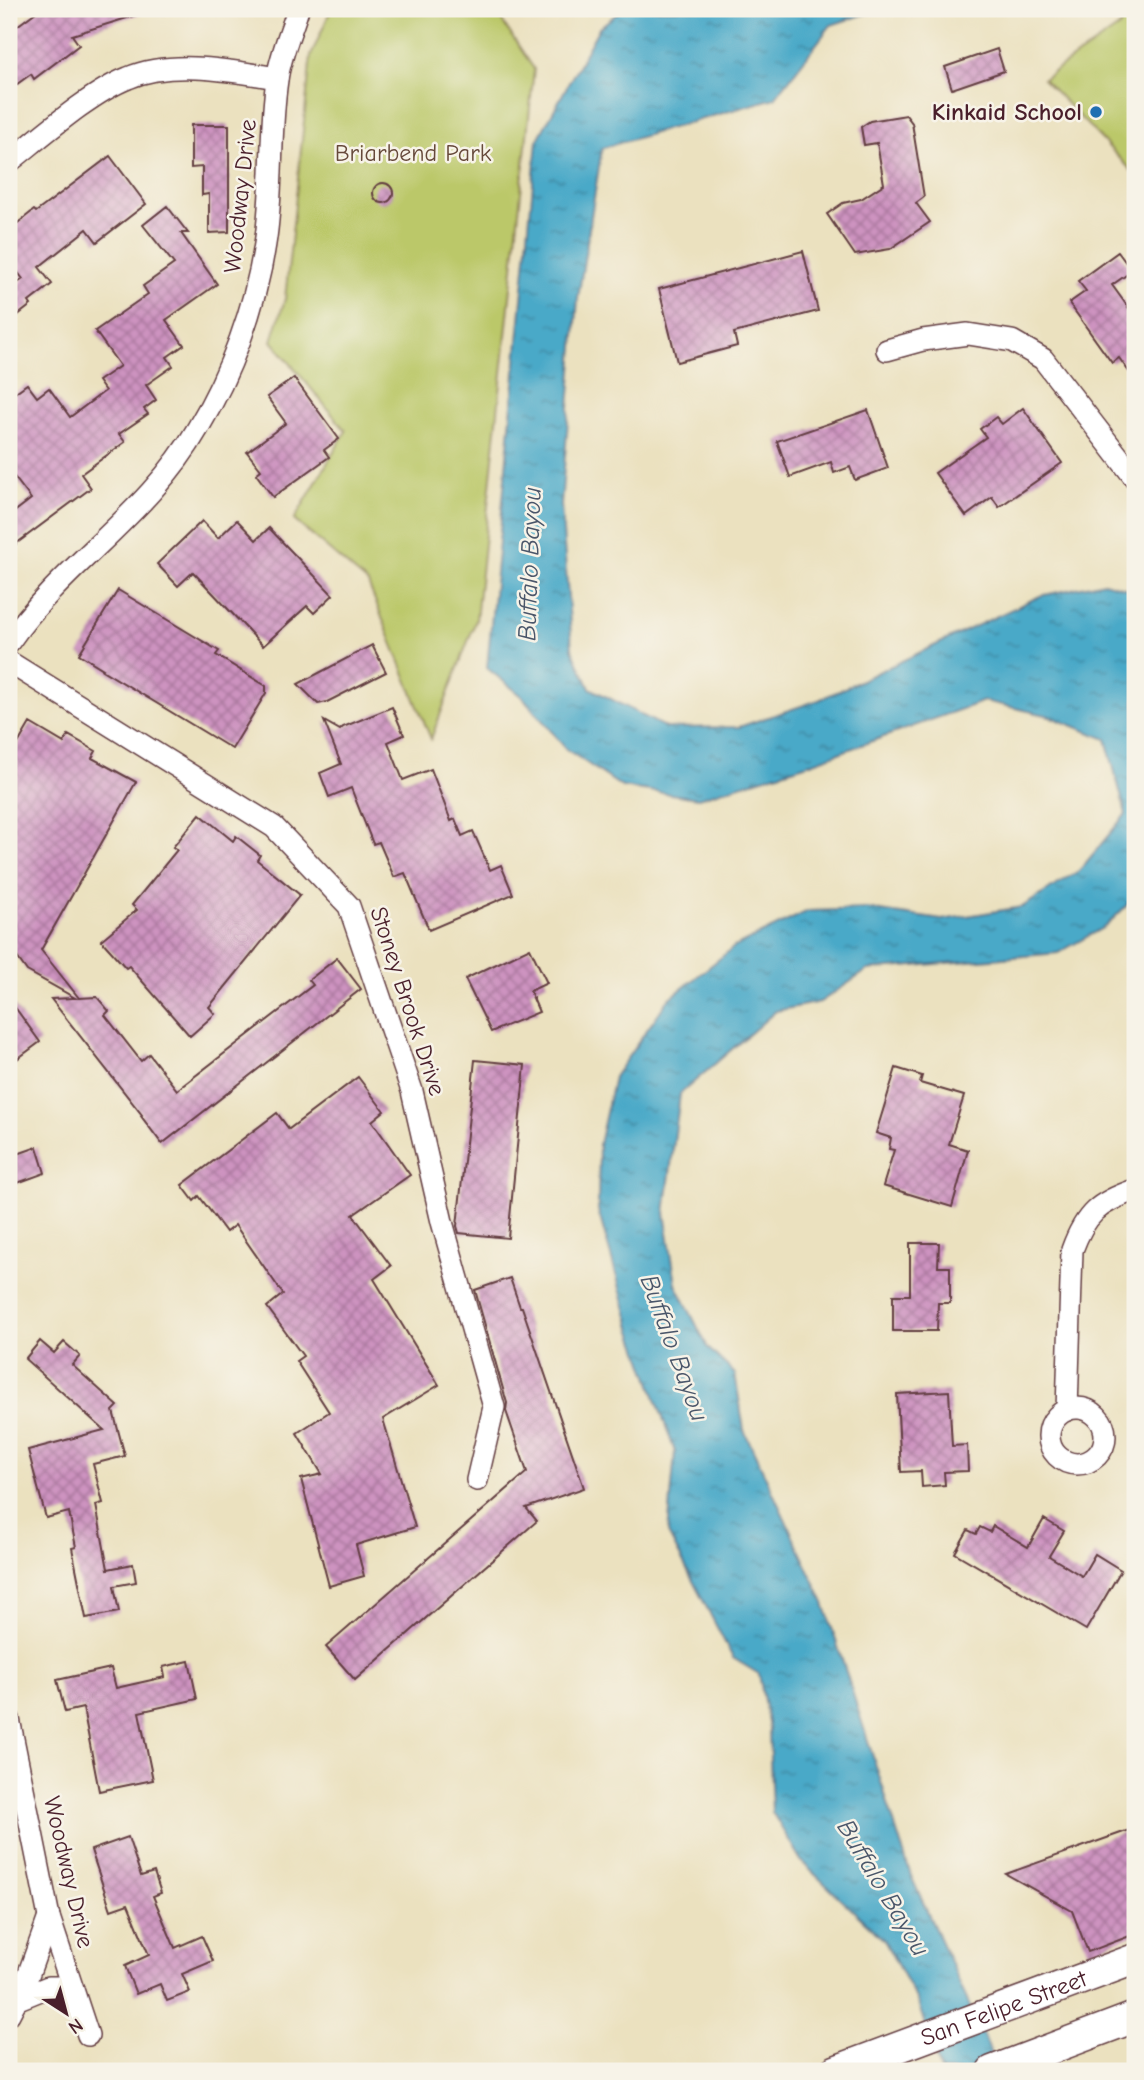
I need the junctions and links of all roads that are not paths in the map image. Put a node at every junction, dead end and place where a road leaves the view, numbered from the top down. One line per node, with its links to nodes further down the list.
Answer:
1 (298, 9): 2 (street, Woodway Drive)
2 (277, 78): 3 (street); 6 (street, Woodway Drive)
3 (9, 162)
4 (887, 350): 5 (street)
5 (1135, 478)
6 (9, 642)
7 (9, 663): 10 (street, Stoney Brook Drive)
8 (1135, 1190): 9 (street)
9 (1067, 1410)
10 (477, 1480)
11 (9, 1719): 12 (street, Woodway Drive)
12 (49, 1917): 14 (street, Woodway Drive); 15 (street)
13 (1135, 1959): 18 (main road, San Felipe Street)
14 (71, 1987): 15 (street); 17 (street, Woodway Drive)
15 (13, 2007)
16 (1135, 2017): 19 (main road)
17 (88, 2035)
18 (836, 2071)
19 (992, 2071)

